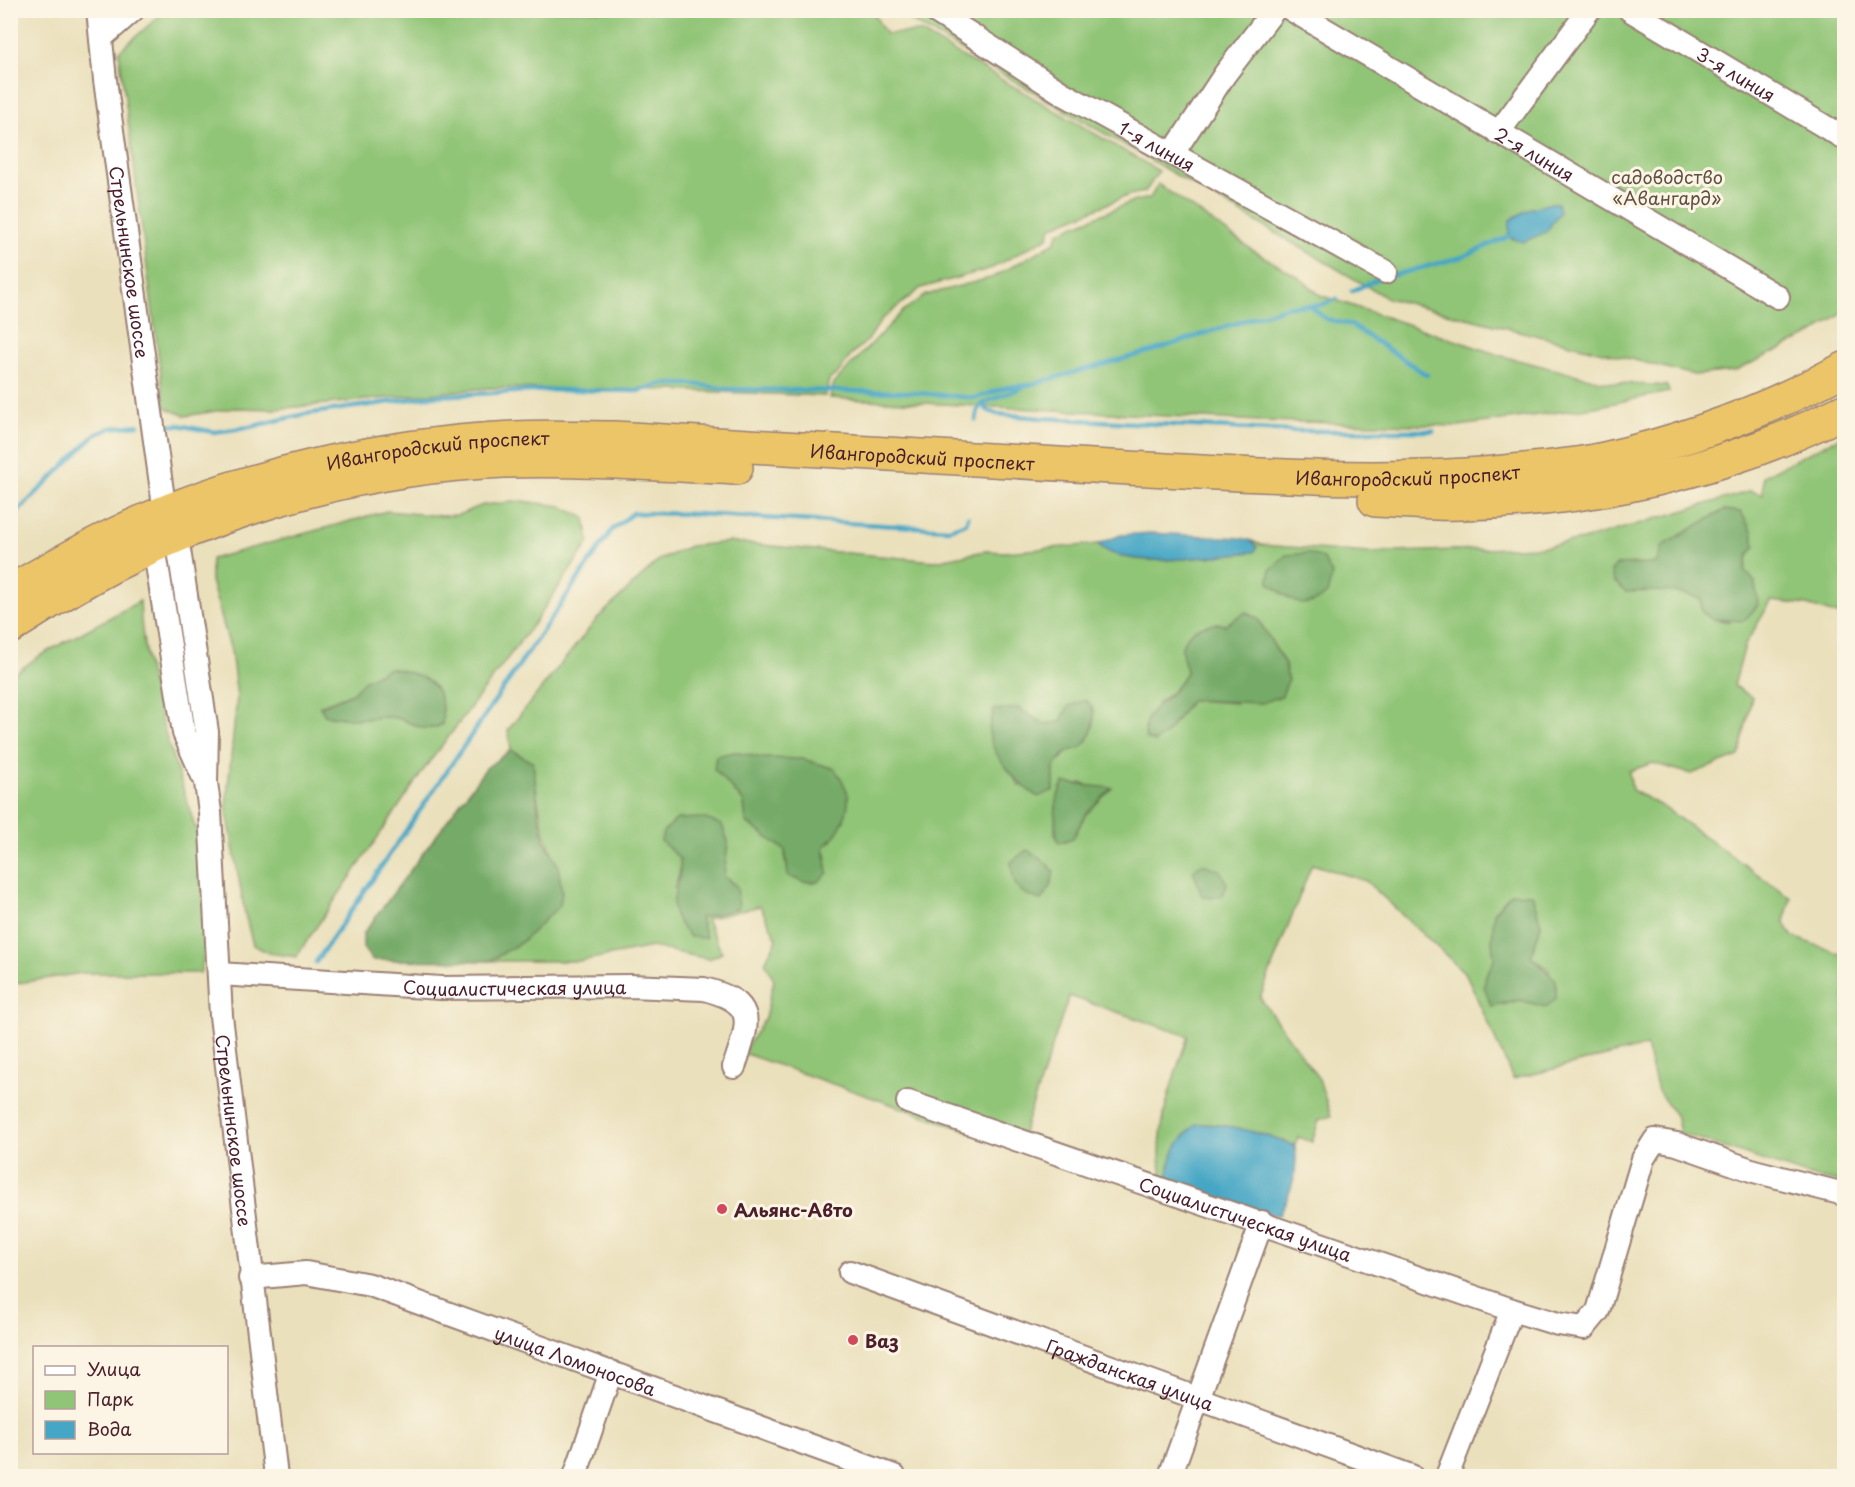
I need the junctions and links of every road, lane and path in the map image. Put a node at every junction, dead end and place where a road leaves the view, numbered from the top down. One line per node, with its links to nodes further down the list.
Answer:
1 (98, 10): 8 (street, Стрельнинское шоссе)
2 (133, 10): 8 (street)
3 (933, 10): 11 (street, 1-я линия)
4 (1274, 10): 11 (street)
5 (1292, 10): 9 (street, 2-я линия)
6 (1589, 10): 9 (street)
7 (1630, 10): 10 (street, 3-я линия)
8 (101, 38): 16 (street, Стрельнинское шоссе)
9 (1498, 133): 13 (street, 2-я линия)
10 (1845, 138)
11 (1173, 153): 12 (street, 1-я линия)
12 (1386, 272)
13 (1778, 297)
14 (1845, 369): 16 (highway, Ивангородский проспект)
15 (1845, 411): 16 (highway, Ивангородский проспект)
16 (165, 532): 17 (highway, Ивангородский проспект); 18 (highway, Ивангородский проспект); 19 (street, Стрельнинское шоссе)
17 (10, 592)
18 (10, 627)
19 (219, 974): 20 (street, Социалистическая улица); 25 (street, Стрельнинское шоссе)
20 (734, 1066)
21 (908, 1102): 23 (street, Социалистическая улица)
22 (1845, 1194): 26 (street, Социалистическая улица)
23 (1262, 1222): 26 (street, Социалистическая улица); 28 (street)
24 (850, 1272): 28 (street, Гражданская улица)
25 (250, 1278): 27 (street, улица Ломоносова); 30 (street, Стрельнинское шоссе)
26 (1512, 1310): 35 (street)
27 (611, 1372): 29 (street, улица Ломоносова); 31 (street)
28 (1197, 1400): 33 (street); 34 (street, Гражданская улица)
29 (838, 1467): 32 (street, улица Ломоносова)
30 (276, 1476)
31 (575, 1476)
32 (894, 1476)
33 (1170, 1476)
34 (1411, 1476)
35 (1447, 1476)

